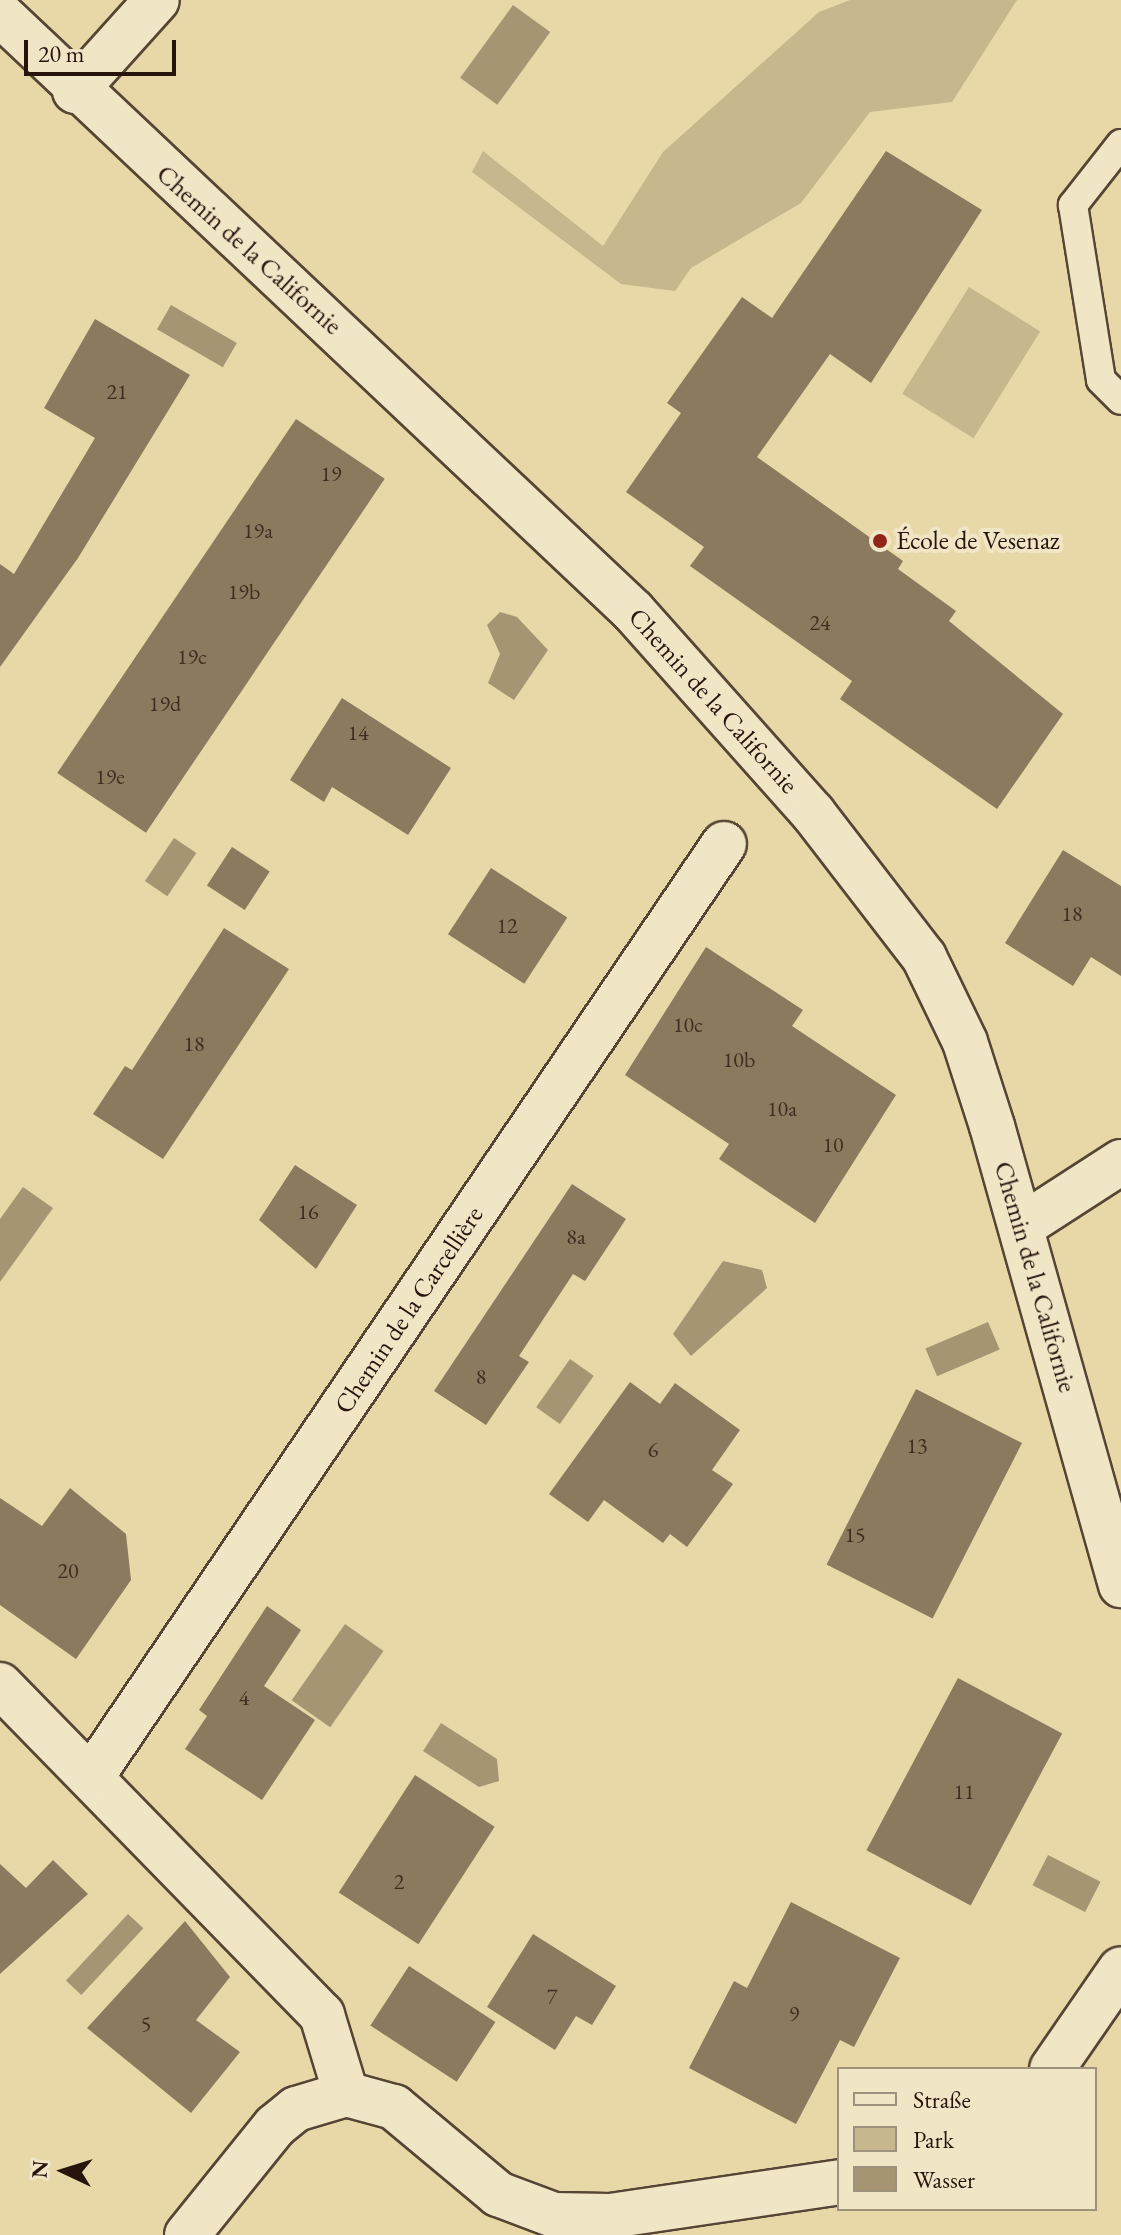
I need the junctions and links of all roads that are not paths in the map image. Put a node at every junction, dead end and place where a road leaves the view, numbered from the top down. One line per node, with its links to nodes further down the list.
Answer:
1 (157, 0): 3 (street)
2 (0, 14): 3 (street, Chemin de la Californie)
3 (75, 91): 8 (street, Chemin de la Californie)
4 (1121, 144): 5 (lane)
5 (1121, 400)
6 (724, 844): 11 (street, Chemin de la Carcellière)
7 (1121, 1162): 8 (street)
8 (1022, 1226): 9 (street, Chemin de la Californie)
9 (1121, 1585)
10 (0, 1685): 11 (street)
11 (92, 1776): 14 (street)
12 (1121, 1969): 13 (street)
13 (1053, 2067)
14 (346, 2094): 16 (street); 17 (street)
15 (837, 2182): 16 (street)
16 (528, 2221)
17 (187, 2235)

